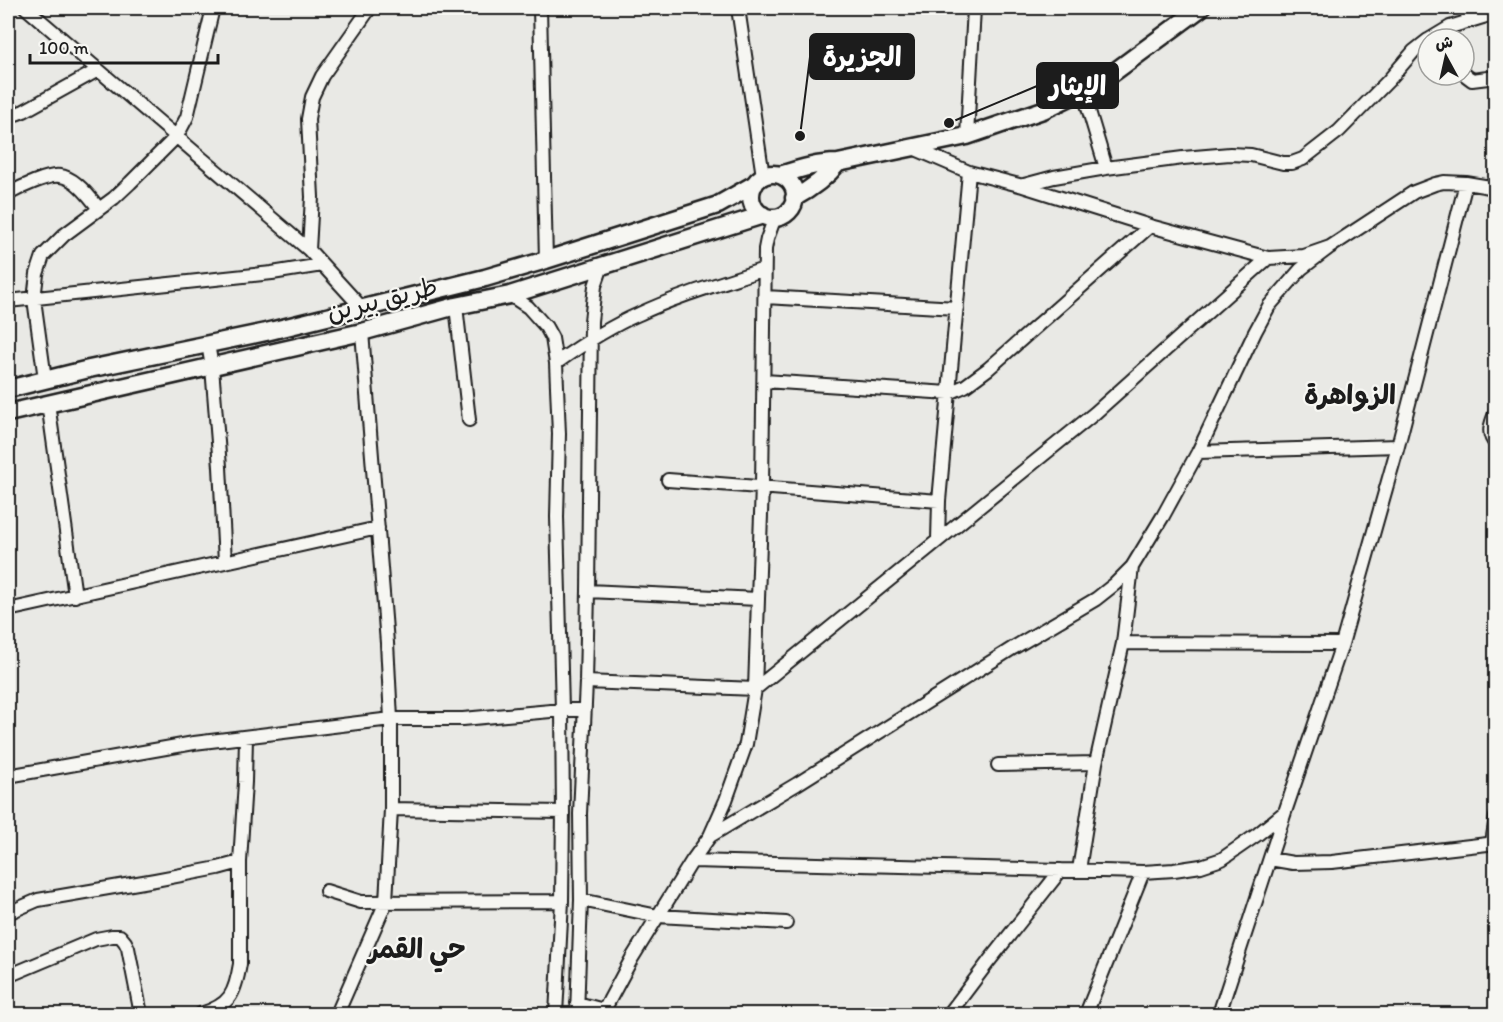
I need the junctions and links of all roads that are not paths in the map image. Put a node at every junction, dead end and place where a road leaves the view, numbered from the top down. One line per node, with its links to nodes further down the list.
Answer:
1 (26, 8): 13 (street)
2 (213, 8): 18 (street)
3 (370, 8): 34 (street)
4 (540, 8): 36 (street)
5 (738, 8): 24 (street)
6 (974, 8): 19 (street)
7 (1201, 8): 16 (main road, طريق بيرين)
8 (1466, 8): 10 (street)
9 (1496, 13): 10 (street)
10 (1468, 21): 11 (street)
11 (1450, 27)
12 (1416, 50): 22 (street)
13 (98, 70): 17 (street); 18 (street)
14 (1496, 77): 15 (street)
15 (1476, 80)
16 (1083, 91): 19 (main road, طريق بيرين); 22 (street)
17 (8, 117)
18 (177, 136): 30 (street); 34 (street)
19 (968, 136): 20 (main road, طريق بيرين)
20 (913, 148): 21 (main road, طريق بيرين); 23 (street)
21 (838, 163): 24 (main road, طريق بيرين); 29 (main road)
22 (1106, 168): 26 (street)
23 (969, 172): 26 (street); 46 (street)
24 (766, 178): 29 (main road); 31 (main road); 36 (main road, طريق بيرين)
25 (1466, 183): 27 (street); 33 (street); 61 (street)
26 (1023, 186): 32 (street)
27 (1496, 188)
28 (8, 194): 30 (street)
29 (794, 198): 31 (main road)
30 (99, 209): 42 (street)
31 (769, 216): 38 (main road, طريق بيرين); 39 (street)
32 (1149, 226): 35 (street); 55 (street)
33 (1330, 248): 35 (street); 62 (street)
34 (309, 250): 37 (street)
35 (1268, 258): 67 (street)
36 (546, 260): 45 (main road, طريق بيرين)
37 (322, 265): 42 (street); 45 (street)
38 (602, 266): 40 (main road, طريق بيرين); 48 (street)
39 (765, 269): 41 (street); 48 (street)
40 (510, 295): 44 (main road, طريق بيرين); 50 (street)
41 (765, 297): 46 (street); 53 (street)
42 (34, 299): 43 (street); 52 (street)
43 (8, 301)
44 (456, 306): 47 (main road, طريق بيرين); 59 (street)
45 (361, 308): 49 (main road, طريق بيرين)
46 (957, 308): 55 (street)
47 (362, 332): 51 (main road, طريق بيرين); 66 (street)
48 (592, 338): 50 (street); 70 (street)
49 (208, 344): 51 (street); 52 (main road, طريق بيرين)
50 (556, 363): 78 (street)
51 (212, 367): 56 (main road, طريق بيرين); 68 (street)
52 (45, 379): 54 (main road, طريق بيرين)
53 (764, 381): 55 (street); 64 (street)
54 (8, 389)
55 (949, 393): 65 (street)
56 (48, 403): 58 (main road, طريق بيرين); 71 (street)
57 (1496, 411): 60 (street)
58 (8, 413)
59 (469, 420)
60 (1496, 444)
61 (1398, 446): 62 (street); 75 (street)
62 (1198, 452): 69 (street)
63 (668, 480): 64 (street)
64 (762, 486): 65 (street); 72 (street)
65 (939, 501): 67 (street)
66 (378, 528): 68 (street); 80 (street)
67 (938, 540): 77 (street)
68 (225, 562): 71 (street)
69 (1132, 567): 74 (street); 89 (street)
70 (588, 591): 72 (street); 76 (street)
71 (75, 596): 73 (street)
72 (759, 599): 77 (street)
73 (8, 610)
74 (1123, 643): 75 (street); 82 (street)
75 (1342, 644): 87 (street)
76 (586, 682): 77 (street); 79 (street)
77 (755, 689): 89 (street)
78 (562, 710): 79 (street); 80 (street); 86 (street)
79 (584, 710): 98 (street)
80 (391, 719): 81 (street); 85 (street)
81 (246, 737): 84 (street); 93 (street)
82 (1096, 763): 83 (street); 95 (street)
83 (998, 765)
84 (8, 776)
85 (391, 808): 86 (street); 100 (street)
86 (563, 812): 99 (street)
87 (1285, 812): 91 (street); 96 (street)
88 (1496, 817): 90 (street)
89 (710, 836): 92 (street)
90 (1494, 843): 91 (street)
91 (1269, 860): 113 (street)
92 (692, 861): 94 (street); 102 (street)
93 (240, 862): 101 (street); 108 (street)
94 (1061, 870): 95 (street); 111 (street)
95 (1079, 870): 96 (street)
96 (1143, 872): 112 (street)
97 (326, 891): 100 (street)
98 (581, 900): 102 (street); 105 (street)
99 (562, 901): 100 (street); 110 (street)
100 (386, 903): 109 (street)
101 (8, 913)
102 (658, 916): 103 (street); 106 (street)
103 (786, 923)
104 (8, 976): 107 (street)
105 (577, 1009): 106 (street)
106 (603, 1012)
107 (141, 1014)
108 (201, 1014)
109 (337, 1014)
110 (560, 1014)
111 (949, 1014)
112 (1086, 1014)
113 (1219, 1014)

